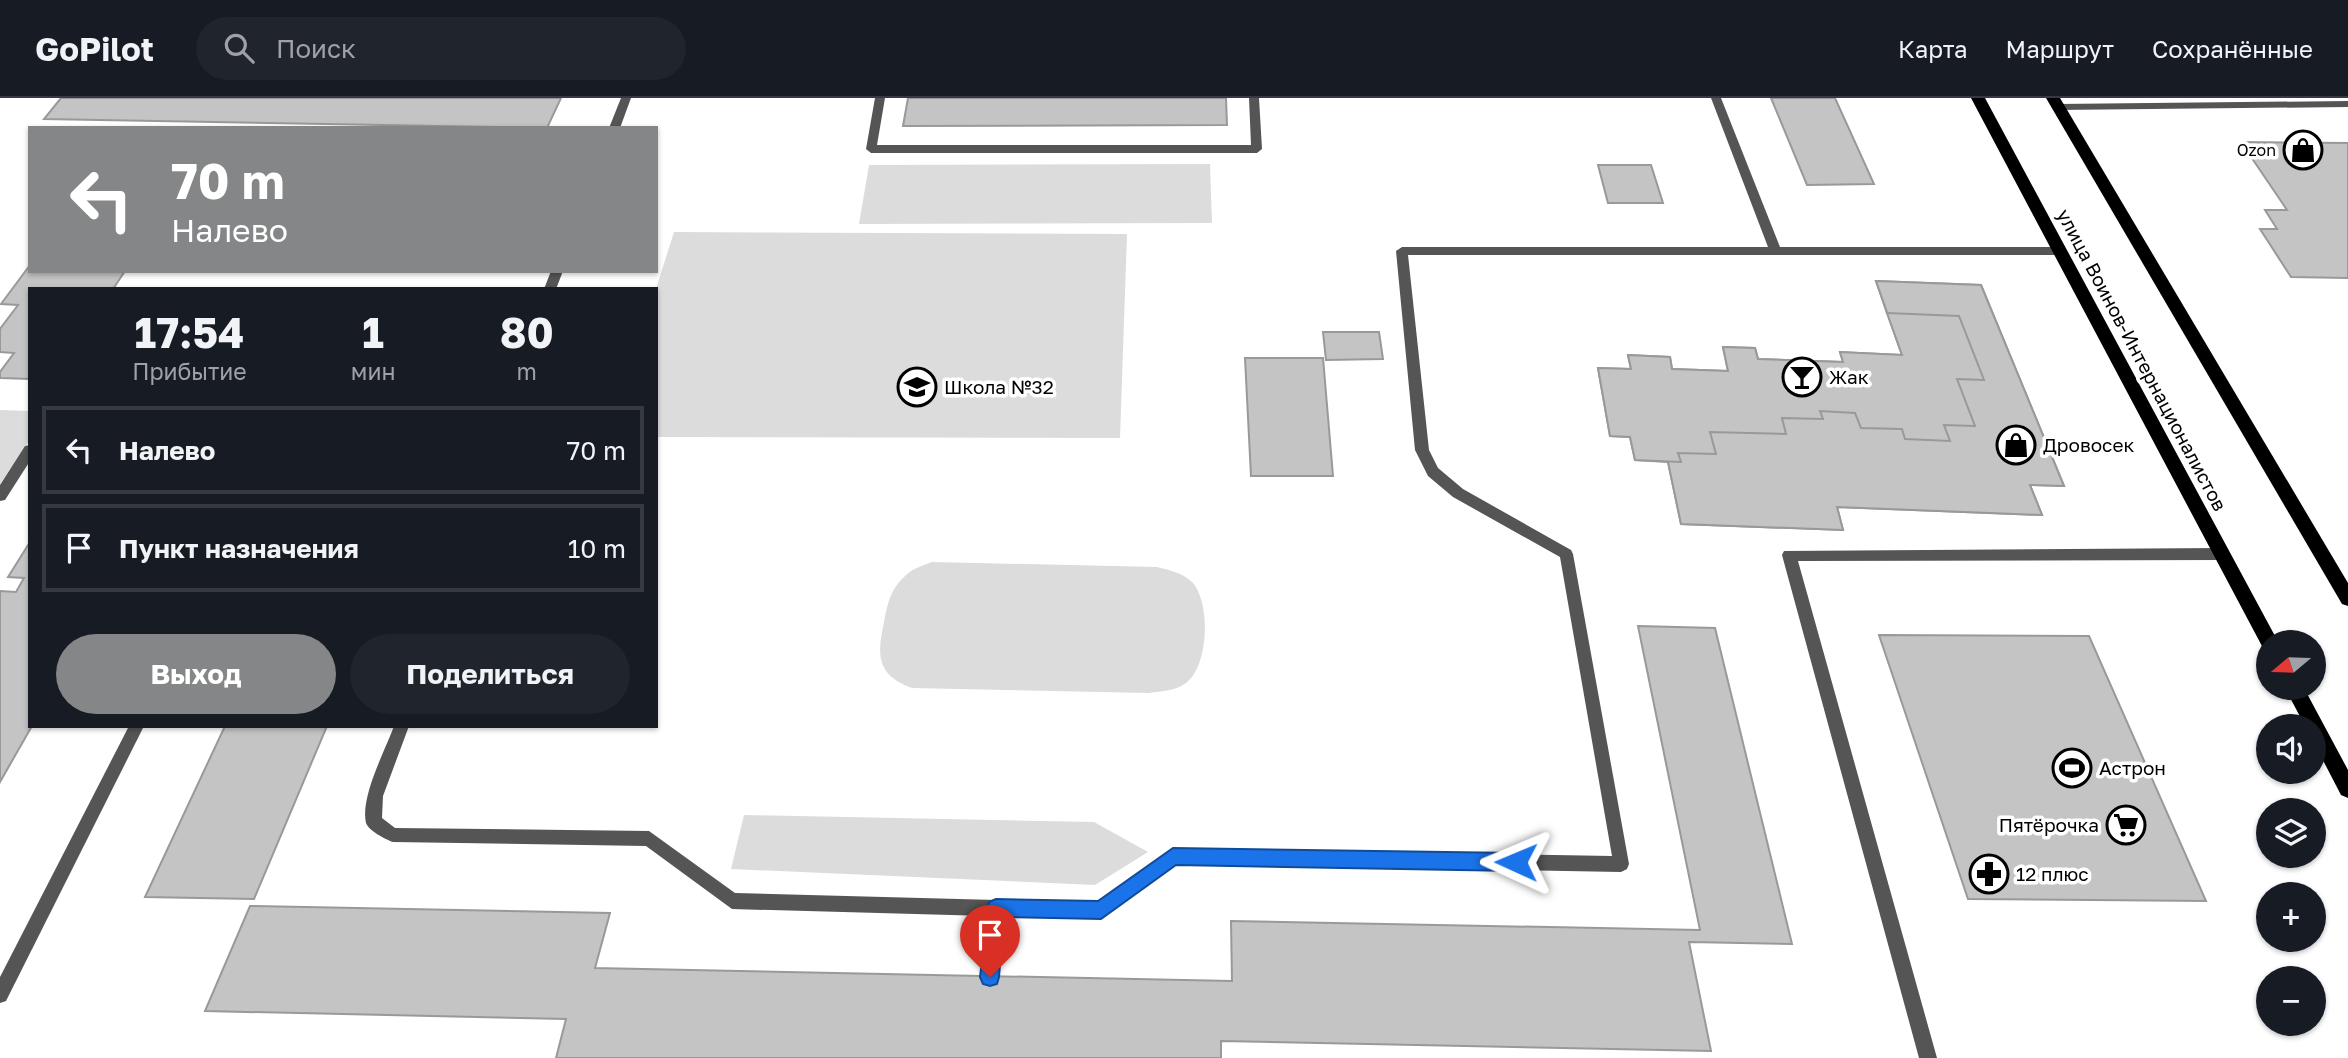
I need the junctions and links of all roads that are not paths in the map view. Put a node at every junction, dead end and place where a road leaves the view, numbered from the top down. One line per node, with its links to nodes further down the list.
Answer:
1 (626, 98): 8 (lane)
2 (880, 98): 3 (lane)
3 (1254, 98)
4 (1716, 98): 10 (lane)
5 (1978, 98): 9 (main road, улица Воинов-Интернационалистов)
6 (2055, 102): 7 (lane); 14 (main road)
7 (2348, 104)
8 (615, 126)
9 (2060, 251): 10 (lane); 13 (main road, улица Воинов-Интернационалистов)
10 (1776, 252): 20 (lane)
11 (28, 453): 12 (lane)
12 (0, 496)
13 (2222, 554): 15 (main road, улица Воинов-Интернационалистов); 23 (lane)
14 (2348, 599)
15 (2263, 630)
16 (2300, 700): 19 (main road)
17 (136, 728): 22 (lane)
18 (401, 728): 20 (lane)
19 (2348, 789)
20 (996, 908): 21 (lane)
21 (990, 977)
22 (0, 995)
23 (1928, 1058)

